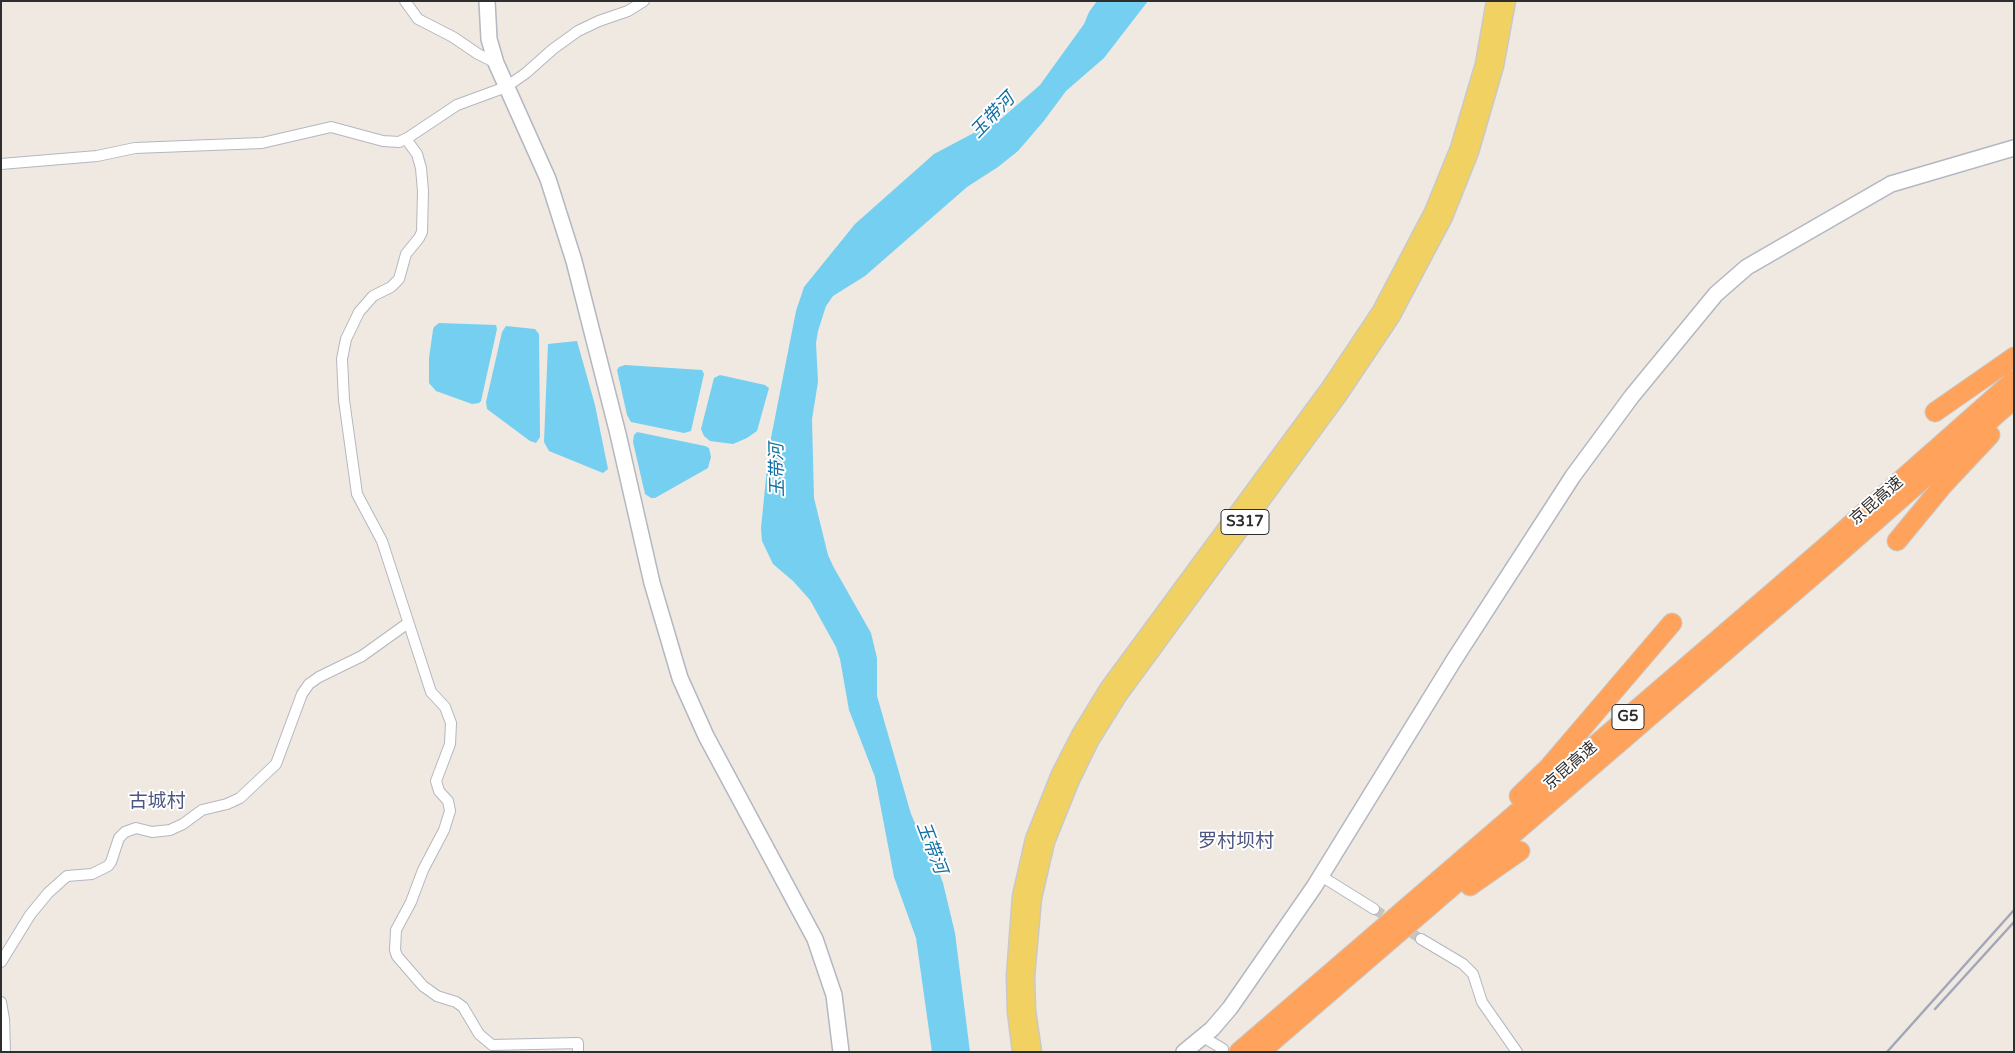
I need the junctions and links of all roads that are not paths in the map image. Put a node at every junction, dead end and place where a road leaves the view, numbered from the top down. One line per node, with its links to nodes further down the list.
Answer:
1 (405, 1): 6 (street)
2 (487, 1): 6 (street)
3 (644, 1): 7 (street)
4 (1495, 1): 32 (main road, S317)
5 (1507, 1): 33 (main road, S317)
6 (496, 63): 7 (street)
7 (506, 87): 8 (street); 31 (street)
8 (406, 139): 10 (street); 17 (street)
9 (2014, 148): 20 (street)
10 (1, 164)
11 (2014, 357): 15 (highway)
12 (2014, 380): 23 (highway, 京昆高速 / G5)
13 (2014, 399): 25 (highway, 京昆高速 / G5)
14 (2014, 405): 16 (highway)
15 (1935, 412)
16 (1897, 541)
17 (408, 623): 24 (street); 30 (street)
18 (1672, 624): 23 (highway)
19 (1520, 851): 25 (highway)
20 (1321, 876): 21 (street); 27 (street)
21 (1374, 909)
22 (1421, 939): 36 (street)
23 (1366, 943): 28 (highway, 京昆高速 / G5)
24 (1, 962)
25 (1326, 996): 35 (highway, 京昆高速 / G5)
26 (1, 1002): 29 (street)
27 (1203, 1037): 28 (street); 34 (street)
28 (1231, 1050)
29 (5, 1052)
30 (578, 1052)
31 (841, 1052)
32 (1021, 1052)
33 (1032, 1052)
34 (1184, 1052)
35 (1260, 1052)
36 (1517, 1052)

